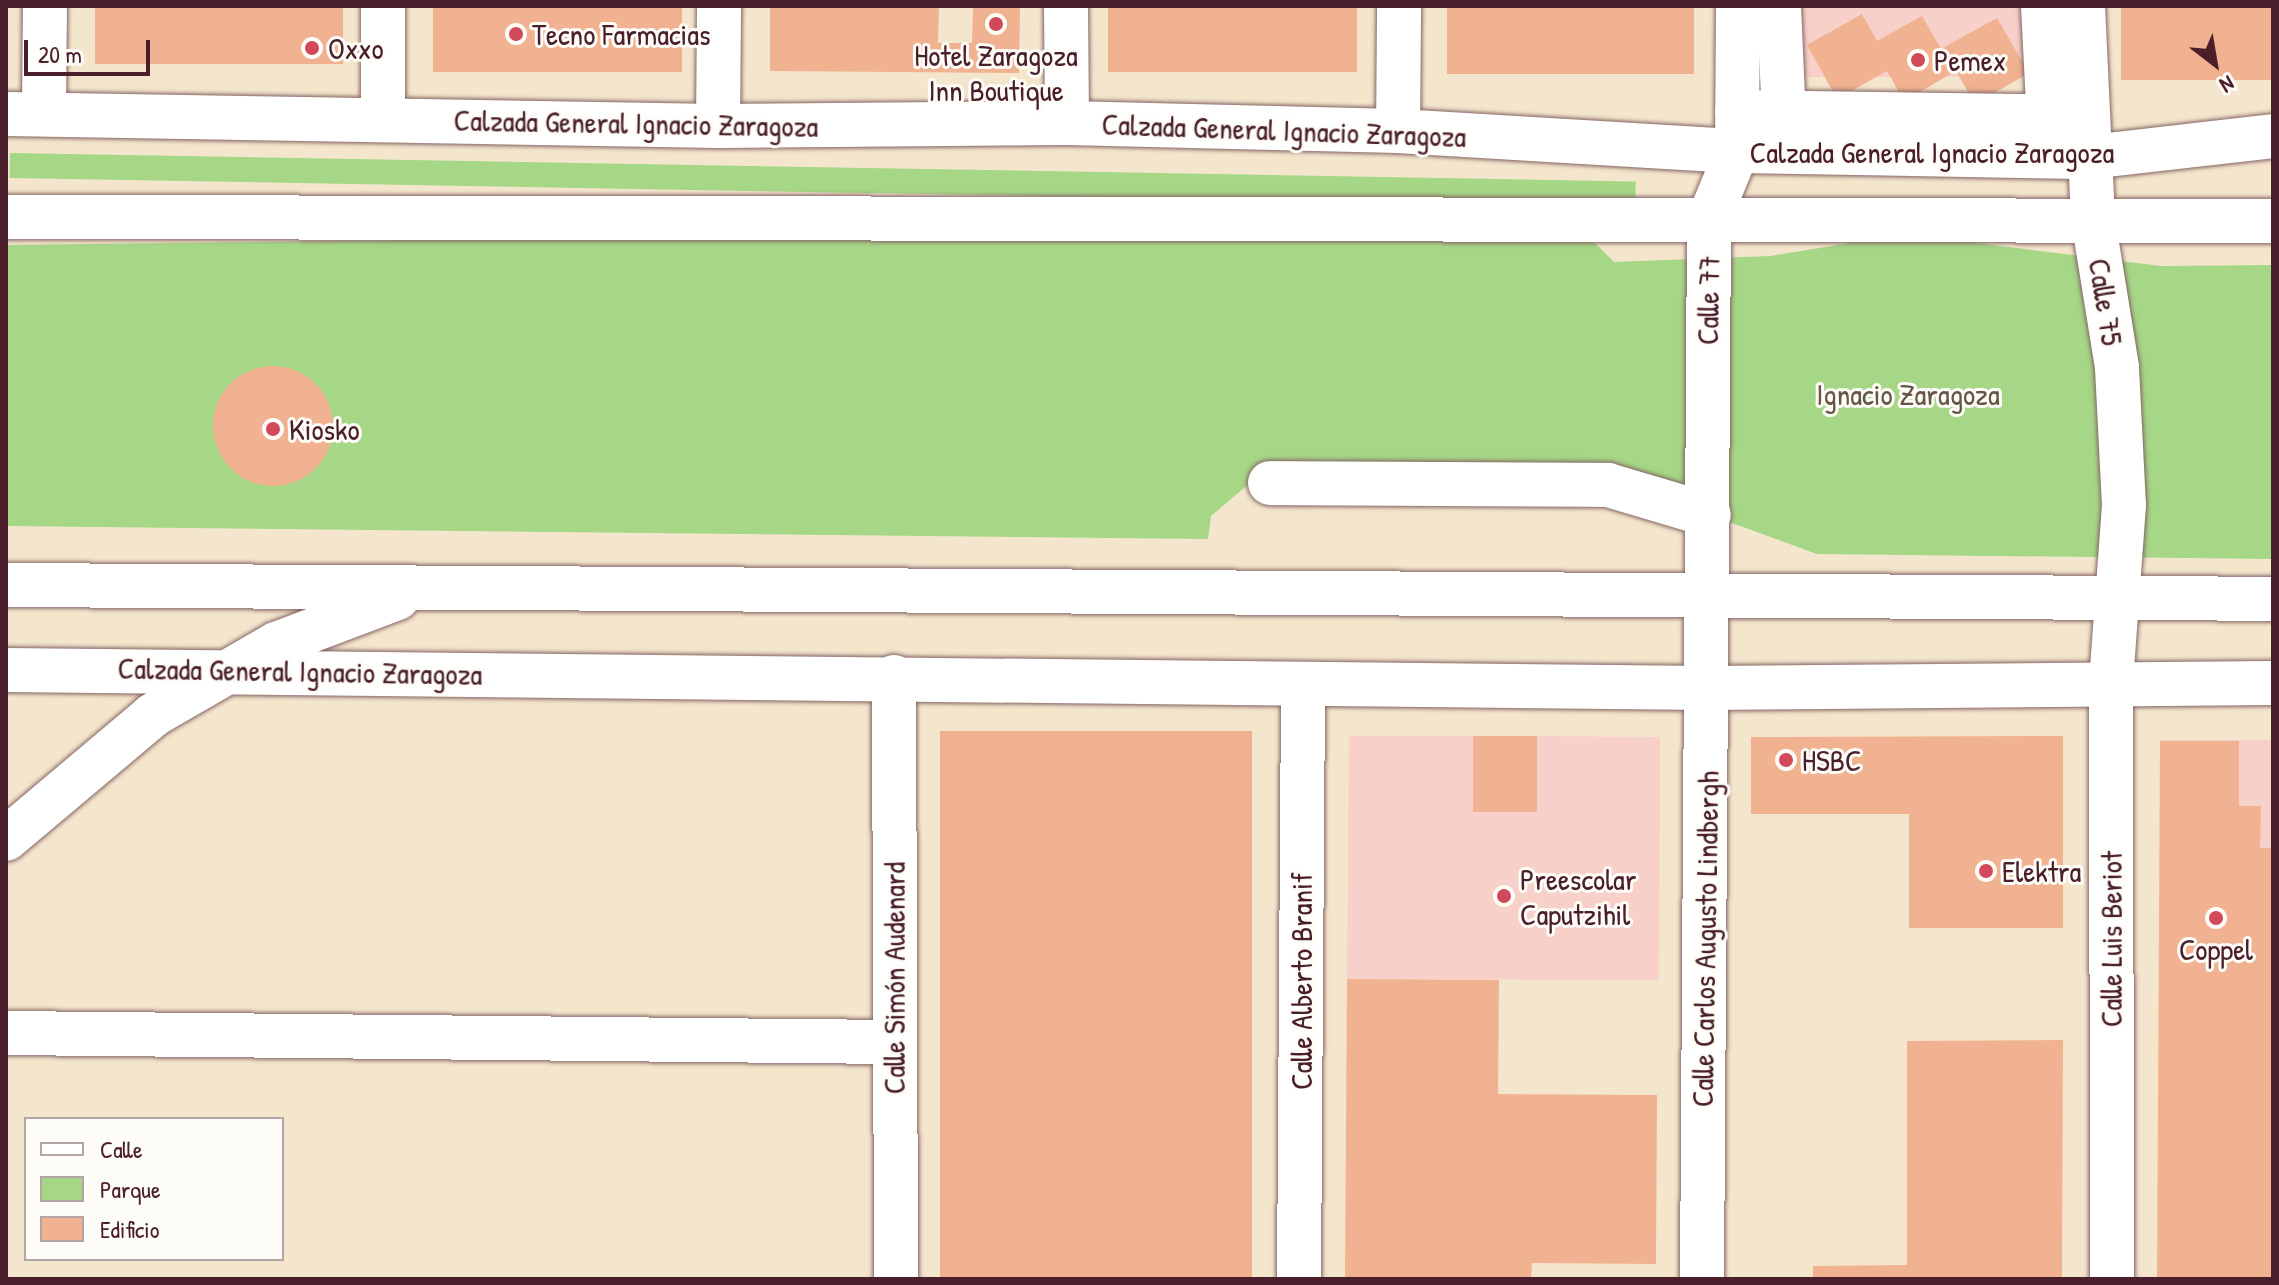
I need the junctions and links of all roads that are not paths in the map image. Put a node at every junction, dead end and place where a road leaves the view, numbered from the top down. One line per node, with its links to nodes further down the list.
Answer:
1 (45, 6): 10 (main road)
2 (383, 6): 11 (main road)
3 (719, 6): 13 (main road)
4 (1066, 6): 12 (main road)
5 (1399, 6): 14 (main road)
6 (1738, 6): 15 (main road, Calle 77)
7 (1779, 6): 16 (main road)
8 (2043, 6): 18 (main road)
9 (2083, 6): 18 (main road, Calle 75)
10 (25, 114): 11 (main road, Calzada General Ignacio Zaragoza)
11 (383, 120): 13 (main road, Calzada General Ignacio Zaragoza)
12 (1067, 123): 13 (main road, Calzada General Ignacio Zaragoza); 14 (main road, Calzada General Ignacio Zaragoza)
13 (718, 126)
14 (1398, 131): 15 (main road, Calzada General Ignacio Zaragoza)
15 (1737, 132): 16 (main road, Calzada General Ignacio Zaragoza); 20 (main road, Calle 77)
16 (1784, 132): 18 (main road, Calzada General Ignacio Zaragoza)
17 (2273, 136): 18 (main road, Calzada General Ignacio Zaragoza)
18 (2069, 137): 21 (main road, Calle 75)
19 (6, 217): 20 (main road)
20 (1709, 219): 21 (main road); 24 (main road, Calle 77)
21 (2093, 219): 22 (main road); 28 (main road, Calle 75)
22 (2273, 221)
23 (1270, 483): 24 (main road)
24 (1709, 515): 27 (main road, Calle 77)
25 (6, 585): 26 (main road)
26 (438, 586): 27 (main road); 31 (main road)
27 (1709, 599): 28 (main road); 36 (main road, Calle Carlos Augusto Lindbergh)
28 (2117, 599): 29 (main road); 33 (main road, Calle Luis Beriot)
29 (2273, 599)
30 (6, 670): 31 (main road, Calzada General Ignacio Zaragoza)
31 (227, 670): 32 (main road, Calzada General Ignacio Zaragoza); 37 (main road)
32 (894, 677): 35 (main road, Calzada General Ignacio Zaragoza); 39 (main road, Calle Simón Audenard)
33 (2111, 681): 34 (main road, Calzada General Ignacio Zaragoza); 36 (main road, Calzada General Ignacio Zaragoza); 43 (main road, Calle Luis Beriot)
34 (2273, 683)
35 (1303, 684): 36 (main road, Calzada General Ignacio Zaragoza); 41 (main road, Calle Alberto Branif)
36 (1708, 688): 42 (main road, Calle Carlos Augusto Lindbergh)
37 (6, 839)
38 (6, 1033): 39 (main road)
39 (894, 1042): 40 (main road, Calle Simón Audenard)
40 (896, 1279)
41 (1299, 1279)
42 (1702, 1279)
43 (2112, 1279)

